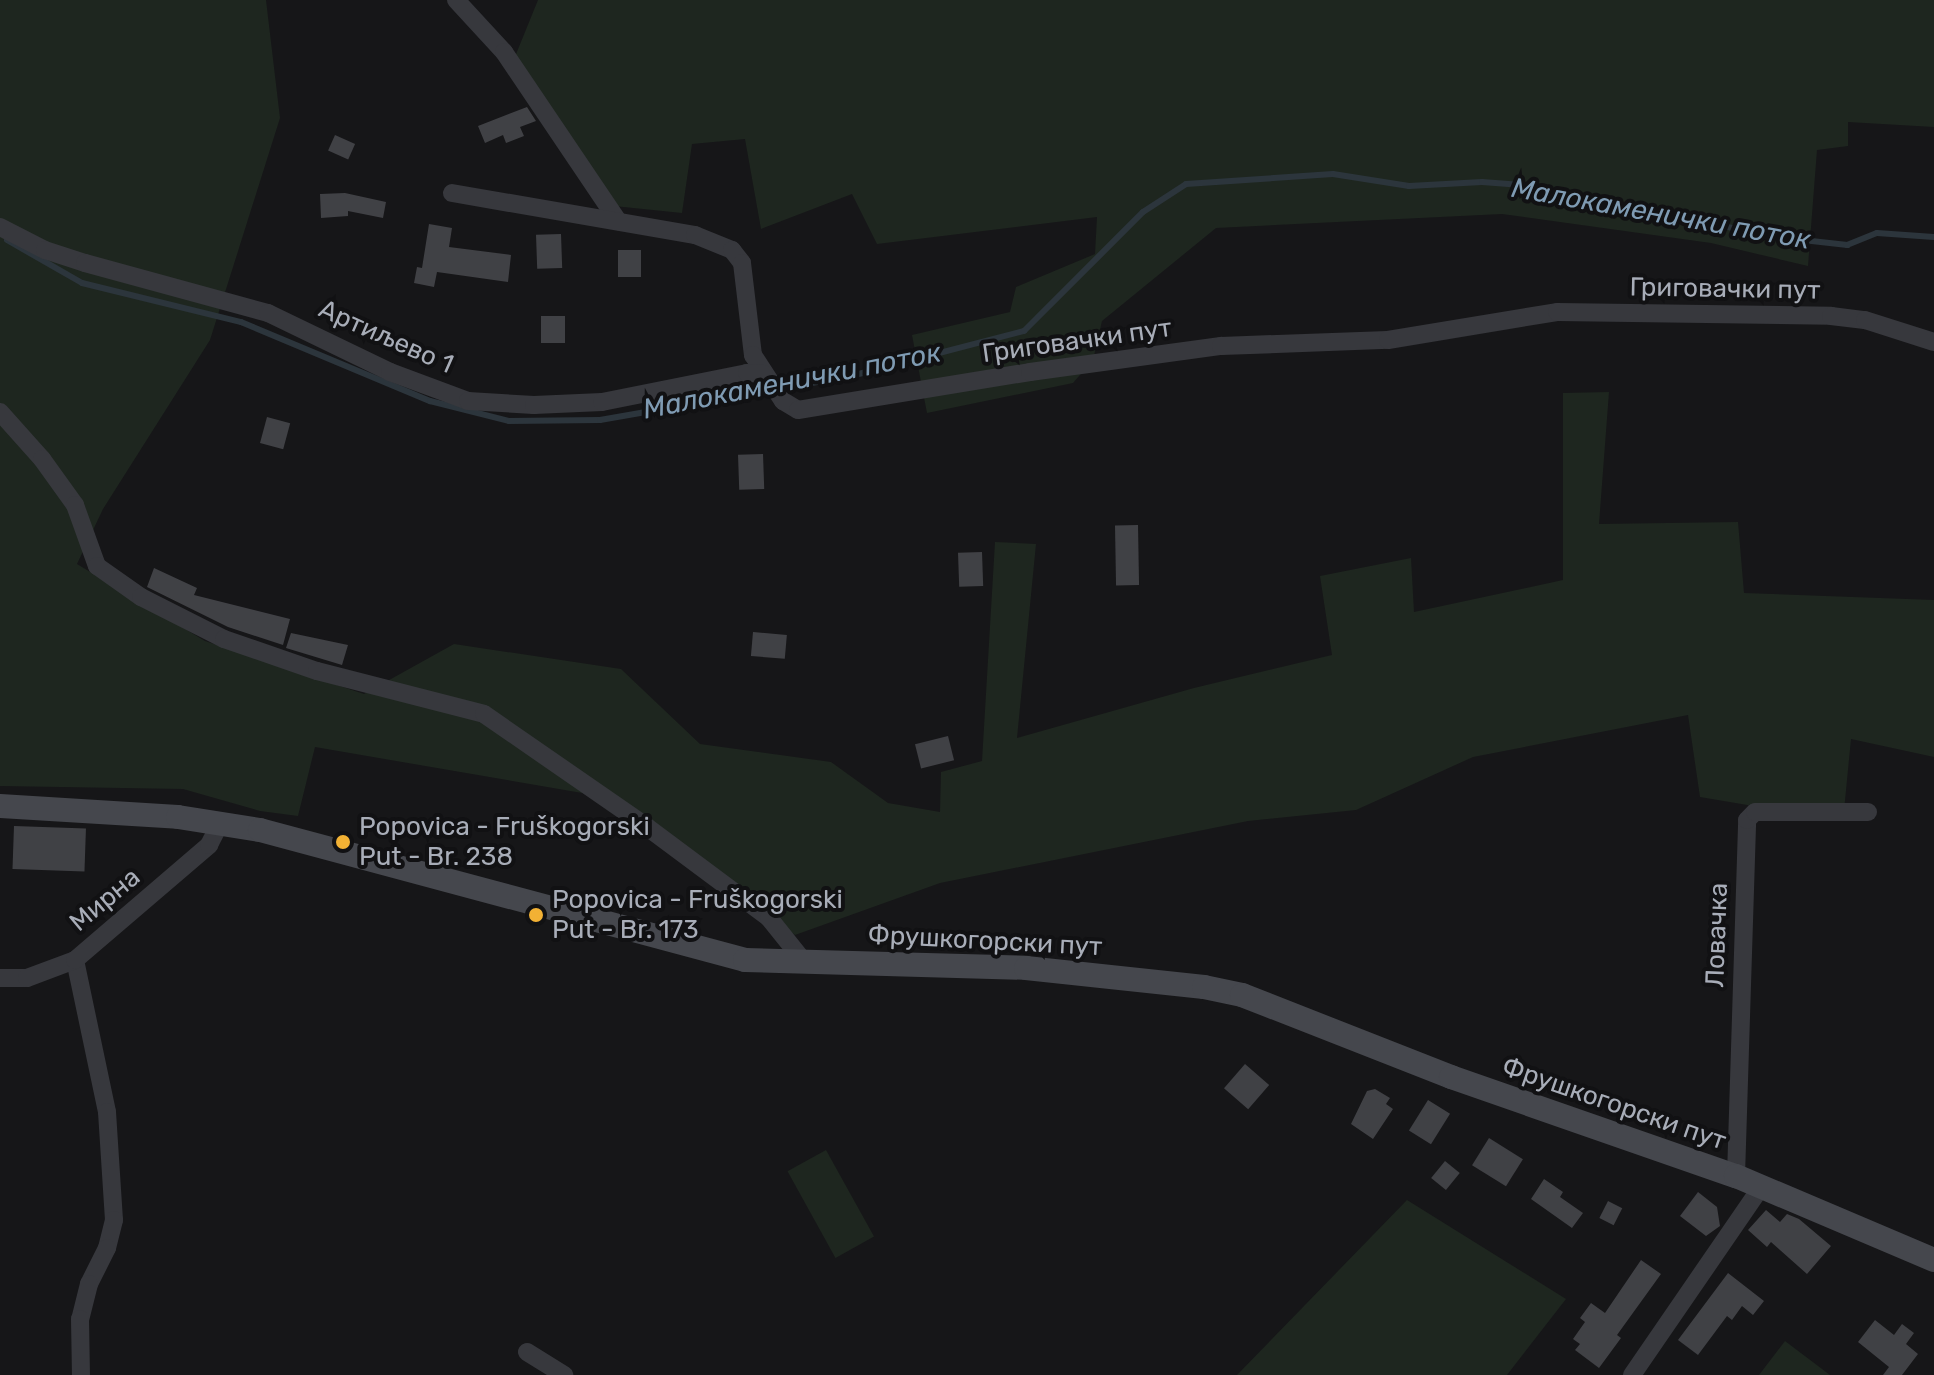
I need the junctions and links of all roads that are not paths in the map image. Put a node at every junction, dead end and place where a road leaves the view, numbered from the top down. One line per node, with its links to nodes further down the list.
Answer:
1 (456, 0): 3 (street)
2 (452, 193): 3 (street, Григовачки пут)
3 (618, 221): 6 (street, Григовачки пут)
4 (0, 227): 6 (street, Артиљево 1)
5 (1934, 342): 6 (street, Григовачки пут)
6 (764, 374)
7 (0, 412): 11 (street)
8 (0, 806): 10 (street, Фрушкогорски пут)
9 (1868, 812): 14 (street, Ловачка)
10 (220, 823): 11 (street, Фрушкогорски пут); 12 (street, Мирна)
11 (802, 959): 14 (street, Фрушкогорски пут)
12 (75, 960): 13 (street, Мирна); 18 (street)
13 (0, 978)
14 (1736, 1176): 15 (street, Фрушкогорски пут)
15 (1762, 1186): 16 (street, Фрушкогорски пут); 20 (street)
16 (1934, 1260)
17 (527, 1352): 19 (street)
18 (81, 1375)
19 (564, 1375)
20 (1632, 1375)

